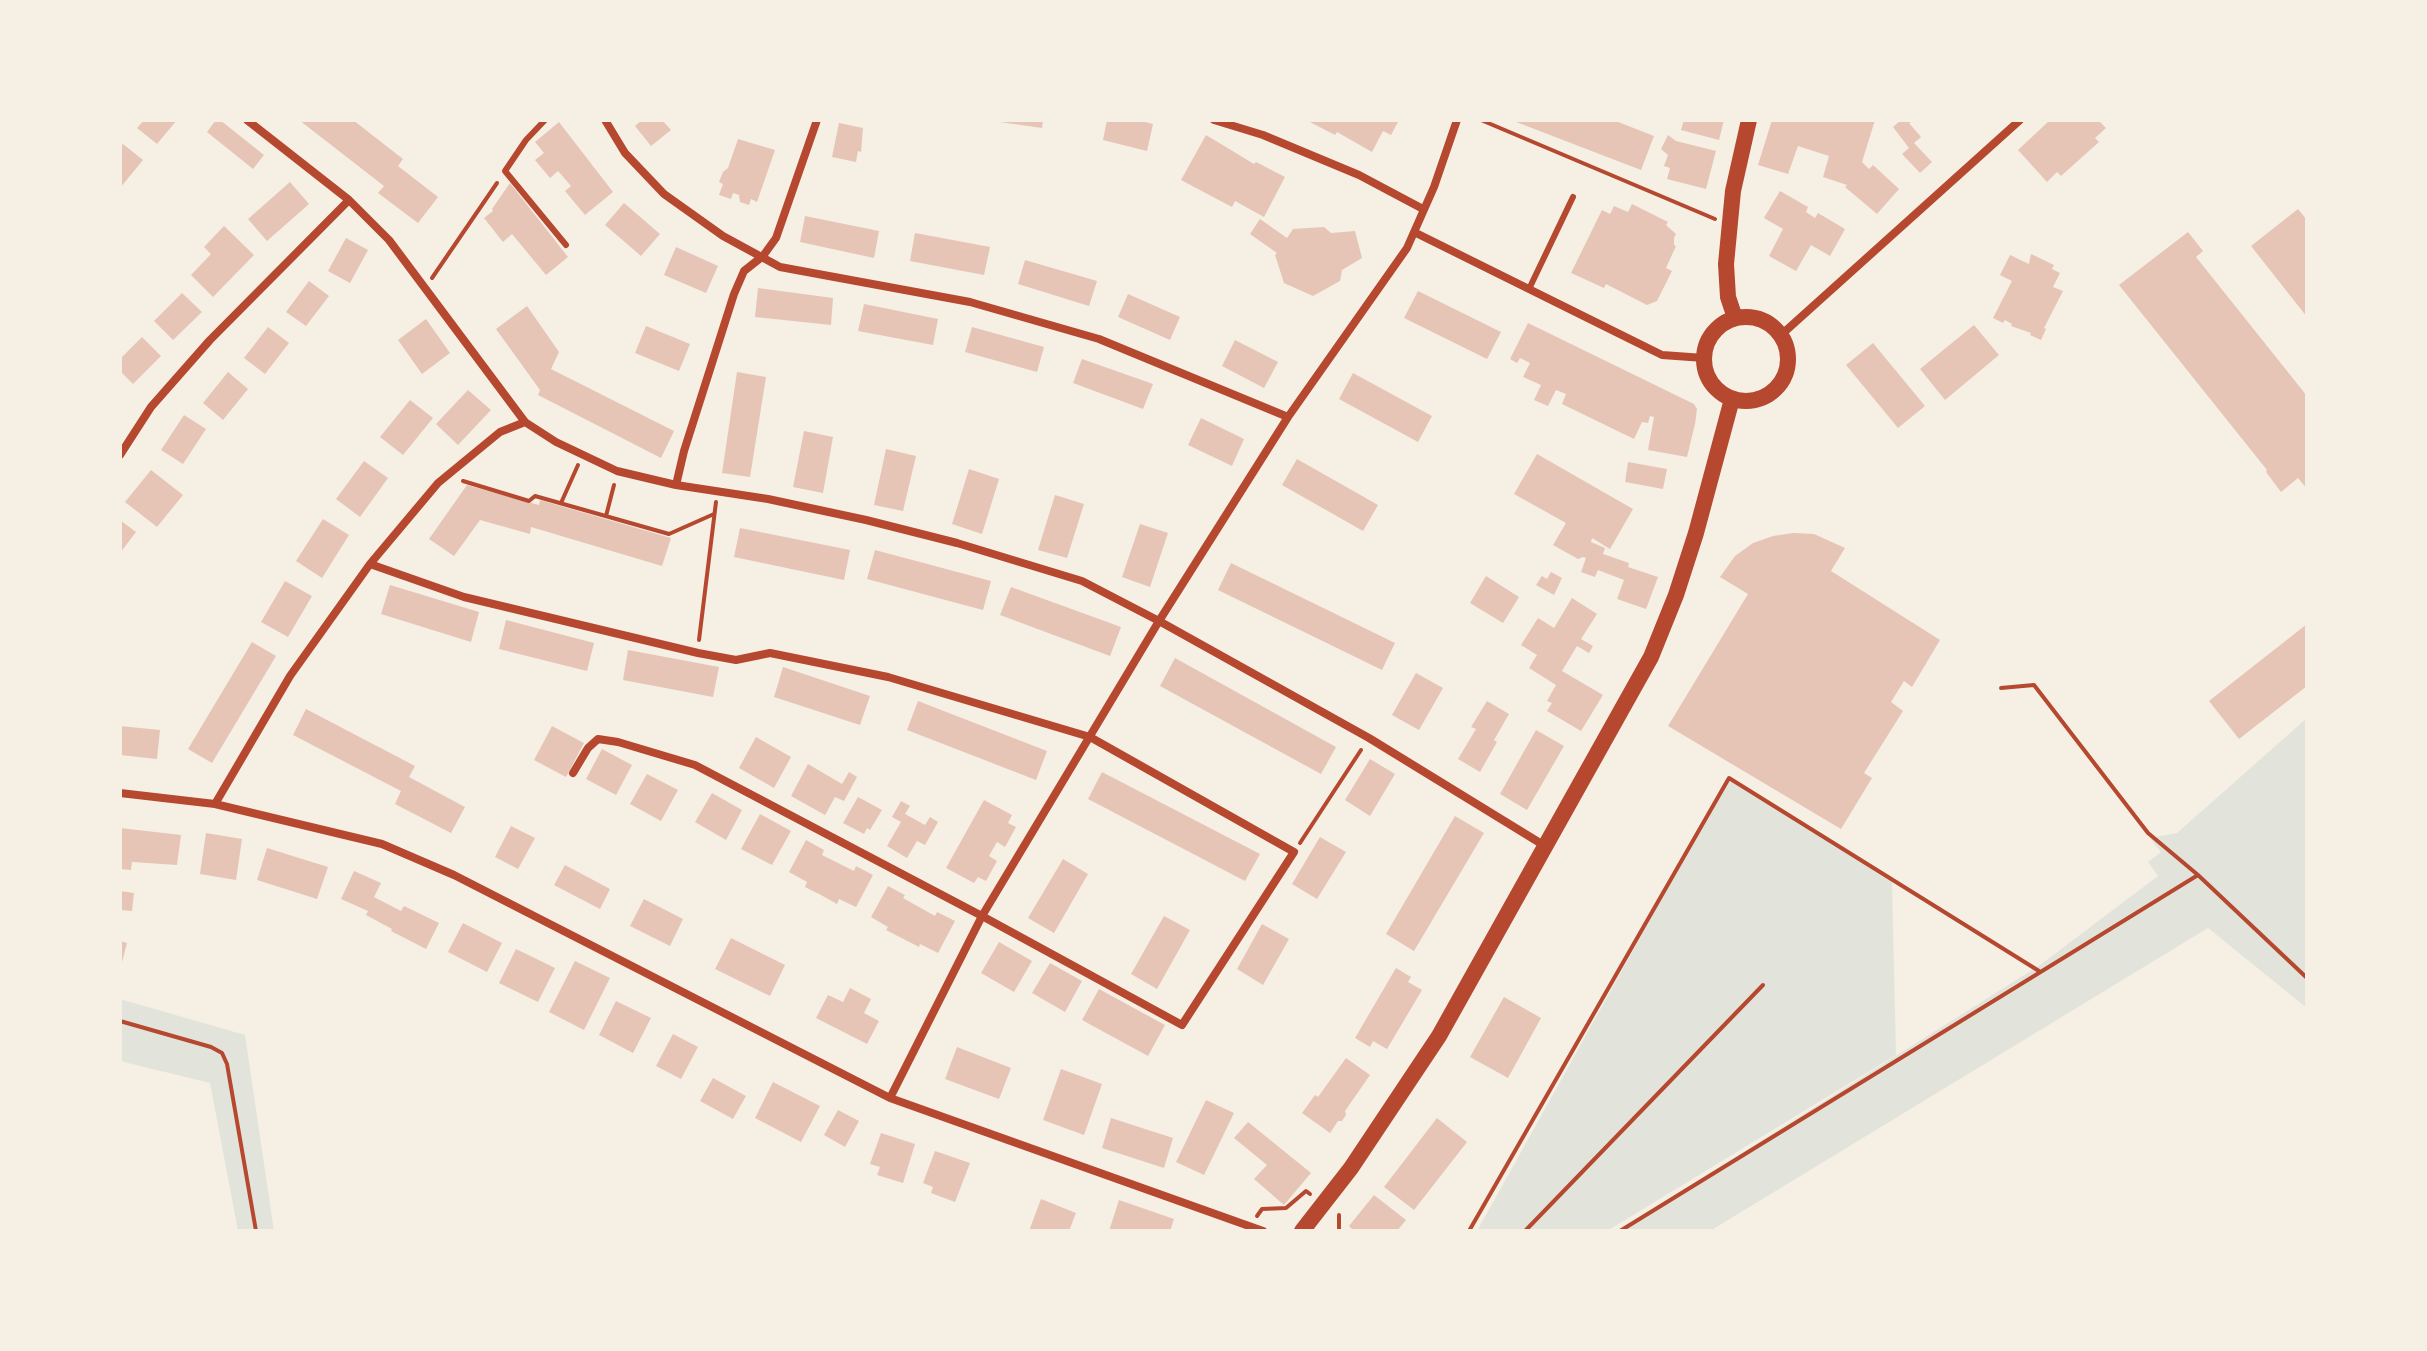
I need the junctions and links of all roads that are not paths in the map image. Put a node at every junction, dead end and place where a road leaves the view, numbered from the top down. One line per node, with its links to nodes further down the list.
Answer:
1 (247, 120): 10 (street)
2 (545, 120): 13 (lane)
3 (605, 120): 14 (street)
4 (817, 120): 14 (street)
5 (1214, 120): 11 (street)
6 (1457, 120): 11 (street)
7 (1749, 120): 16 (main road)
8 (2020, 120): 17 (street)
9 (1573, 197): 15 (lane)
10 (349, 200): 21 (street); 22 (street)
11 (1423, 209): 12 (street)
12 (1414, 232): 15 (street); 20 (street)
13 (566, 245)
14 (763, 256): 20 (street); 23 (street)
15 (1529, 289): 18 (street)
16 (1735, 318): 17 (main road); 18 (main road)
17 (1781, 335): 19 (main road)
18 (1704, 358): 19 (main road)
19 (1732, 399): 30 (main road)
20 (1288, 417): 25 (street)
21 (525, 422): 23 (street); 24 (street)
22 (120, 455)
23 (676, 485): 25 (street)
24 (370, 564): 26 (street); 29 (street)
25 (1159, 621): 26 (street); 30 (street)
26 (1090, 737): 31 (street); 31 (street)
27 (573, 773): 31 (street)
28 (120, 793): 29 (street)
29 (215, 804): 32 (street)
30 (1546, 846): 34 (main road)
31 (982, 916): 32 (street)
32 (890, 1098): 33 (street)
33 (1263, 1231)
34 (1302, 1231)

